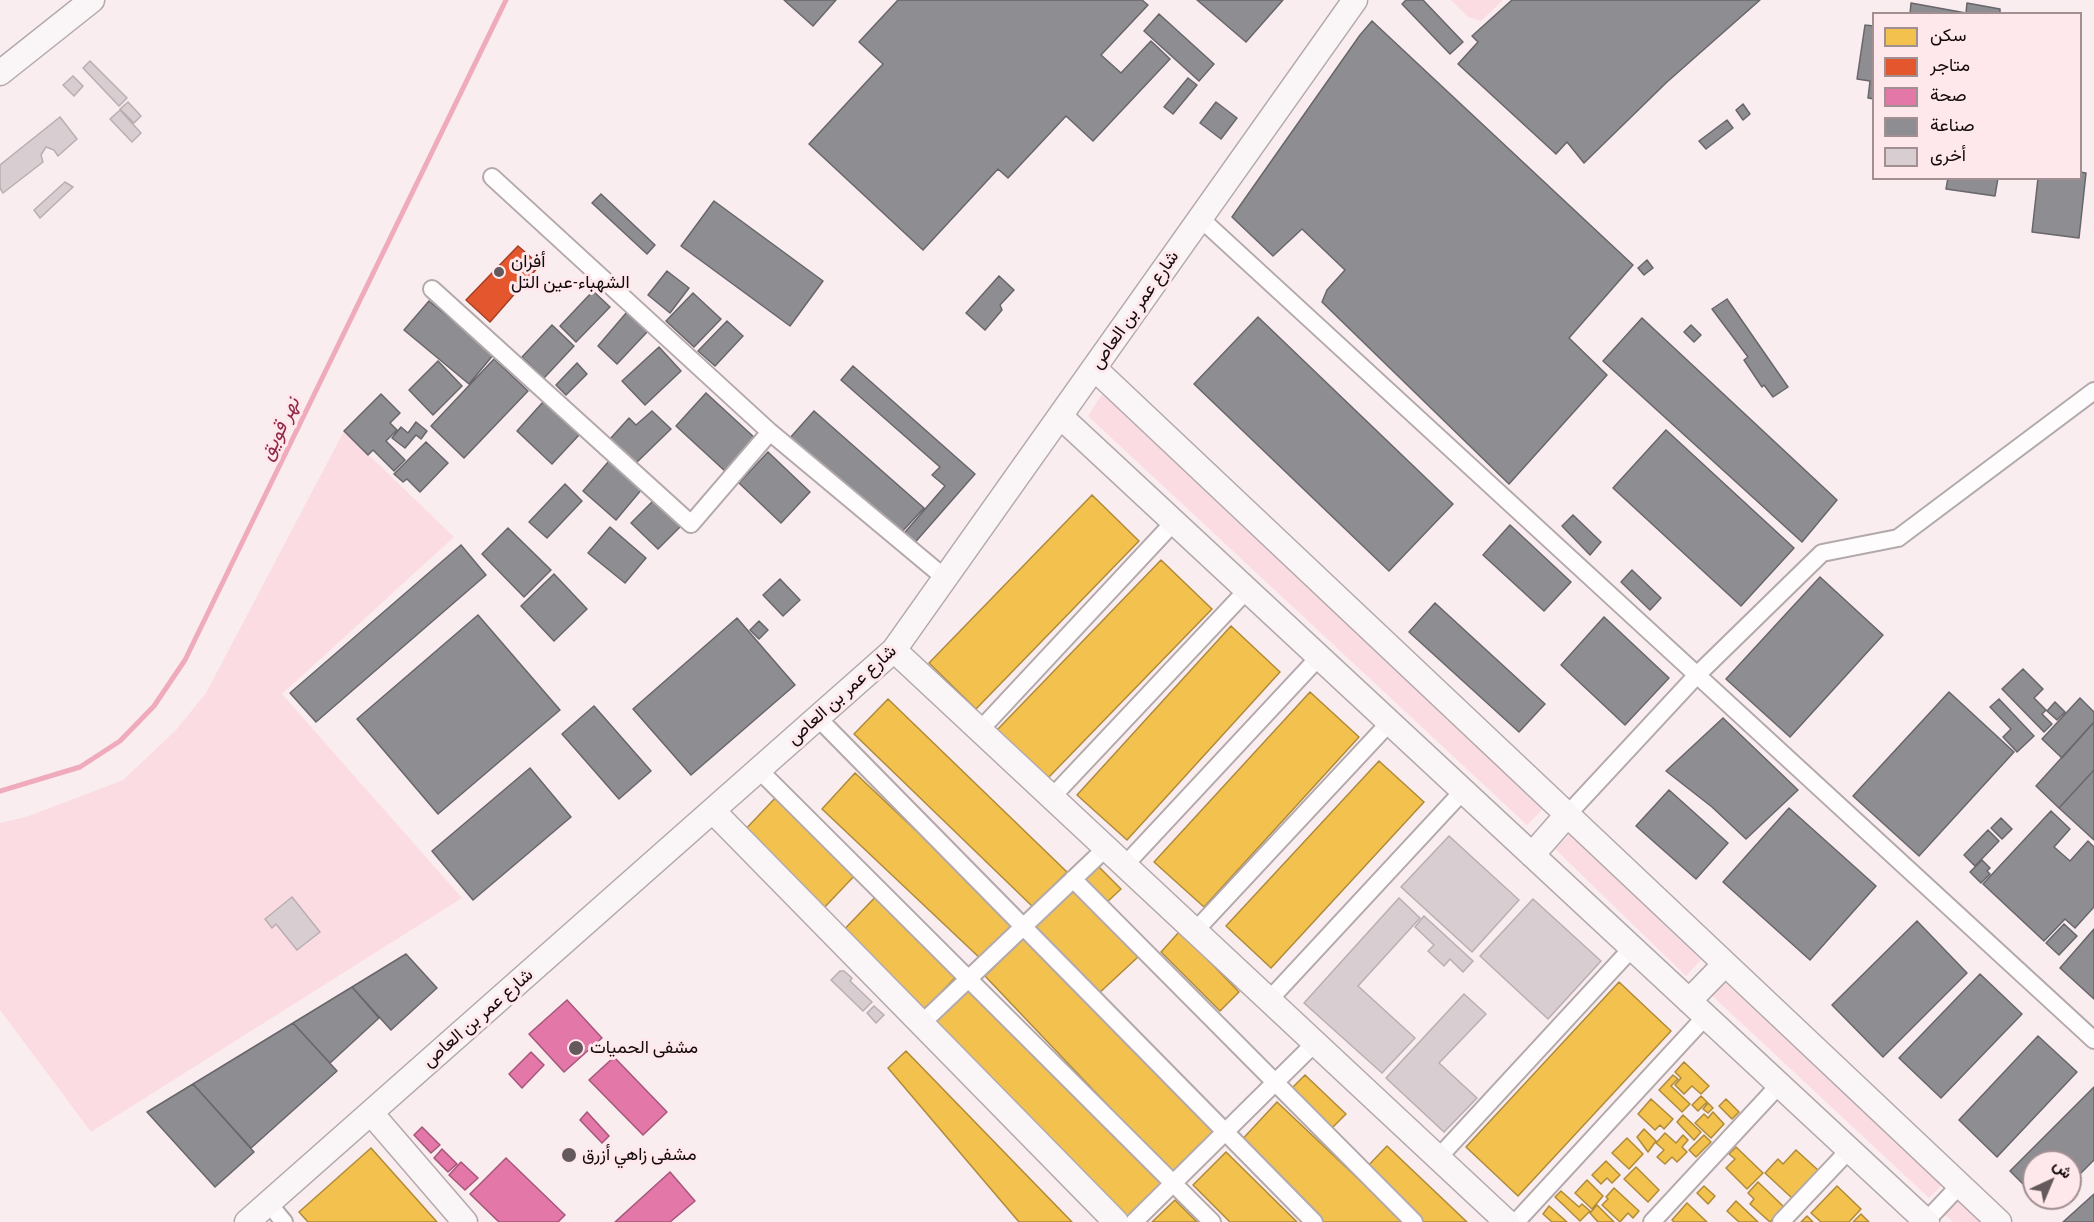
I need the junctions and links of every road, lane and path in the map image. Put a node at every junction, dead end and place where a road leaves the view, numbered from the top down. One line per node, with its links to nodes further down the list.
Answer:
1 (92, 0): 3 (street)
2 (1355, 0): 5 (street, شارع عمر بن العاص)
3 (0, 73)
4 (492, 177): 10 (street)
5 (1200, 218): 7 (street, شارع عمر بن العاص); 16 (street)
6 (432, 290): 10 (street)
7 (1094, 368): 9 (street, شارع عمر بن العاص); 24 (street)
8 (2094, 391): 16 (street)
9 (1059, 416): 11 (street); 12 (street, شارع عمر بن العاص)
10 (770, 432): 12 (street)
11 (1174, 522): 13 (street); 19 (street)
12 (945, 578): 14 (street, شارع عمر بن العاص)
13 (1247, 590): 15 (street); 22 (street)
14 (894, 650): 17 (street, شارع عمر بن العاص); 19 (street)
15 (1320, 657): 18 (street); 27 (street)
16 (1697, 675): 24 (street); 37 (street)
17 (818, 718): 20 (street, شارع عمر بن العاص); 29 (street)
18 (1390, 722): 21 (street); 30 (street)
19 (980, 730): 22 (street)
20 (759, 770): 23 (street, شارع عمر بن العاص); 33 (street)
21 (1463, 791): 26 (street); 34 (street)
22 (1052, 797): 25 (street)
23 (713, 811): 36 (street); 41 (street, شارع عمر بن العاص)
24 (1567, 815): 26 (street); 32 (street)
25 (1106, 848): 27 (street); 28 (street)
26 (1532, 855): 31 (street)
27 (1125, 865): 30 (street)
28 (1073, 879): 29 (street); 39 (street)
29 (1024, 926): 33 (street); 42 (street)
30 (1195, 931): 34 (street)
31 (1632, 948): 35 (street); 44 (street)
32 (1725, 964): 35 (street); 46 (street)
33 (968, 979): 36 (street); 45 (street)
34 (1269, 1000): 38 (street)
35 (1698, 1008): 40 (street); 56 (street)
36 (921, 1024): 50 (street)
37 (2094, 1040)
38 (1315, 1043): 39 (street); 44 (street)
39 (1275, 1083): 42 (street); 54 (street)
40 (1780, 1084): 43 (street); 57 (street)
41 (371, 1113): 47 (street, شارع عمر بن العاص); 49 (street)
42 (1226, 1131): 45 (street); 53 (street)
43 (1850, 1149): 58 (street); 59 (street)
44 (1438, 1158): 55 (street)
45 (1173, 1183): 51 (street); 52 (street)
46 (1960, 1185): 59 (street); 60 (street)
47 (276, 1213): 48 (street, شارع عمر بن العاص)
48 (247, 1222)
49 (465, 1222)
50 (1116, 1222)
51 (1134, 1222)
52 (1212, 1222)
53 (1314, 1222)
54 (1414, 1222)
55 (1507, 1222)
56 (1516, 1222)
57 (1652, 1222)
58 (1781, 1222)
59 (1926, 1222)
60 (1999, 1222)

